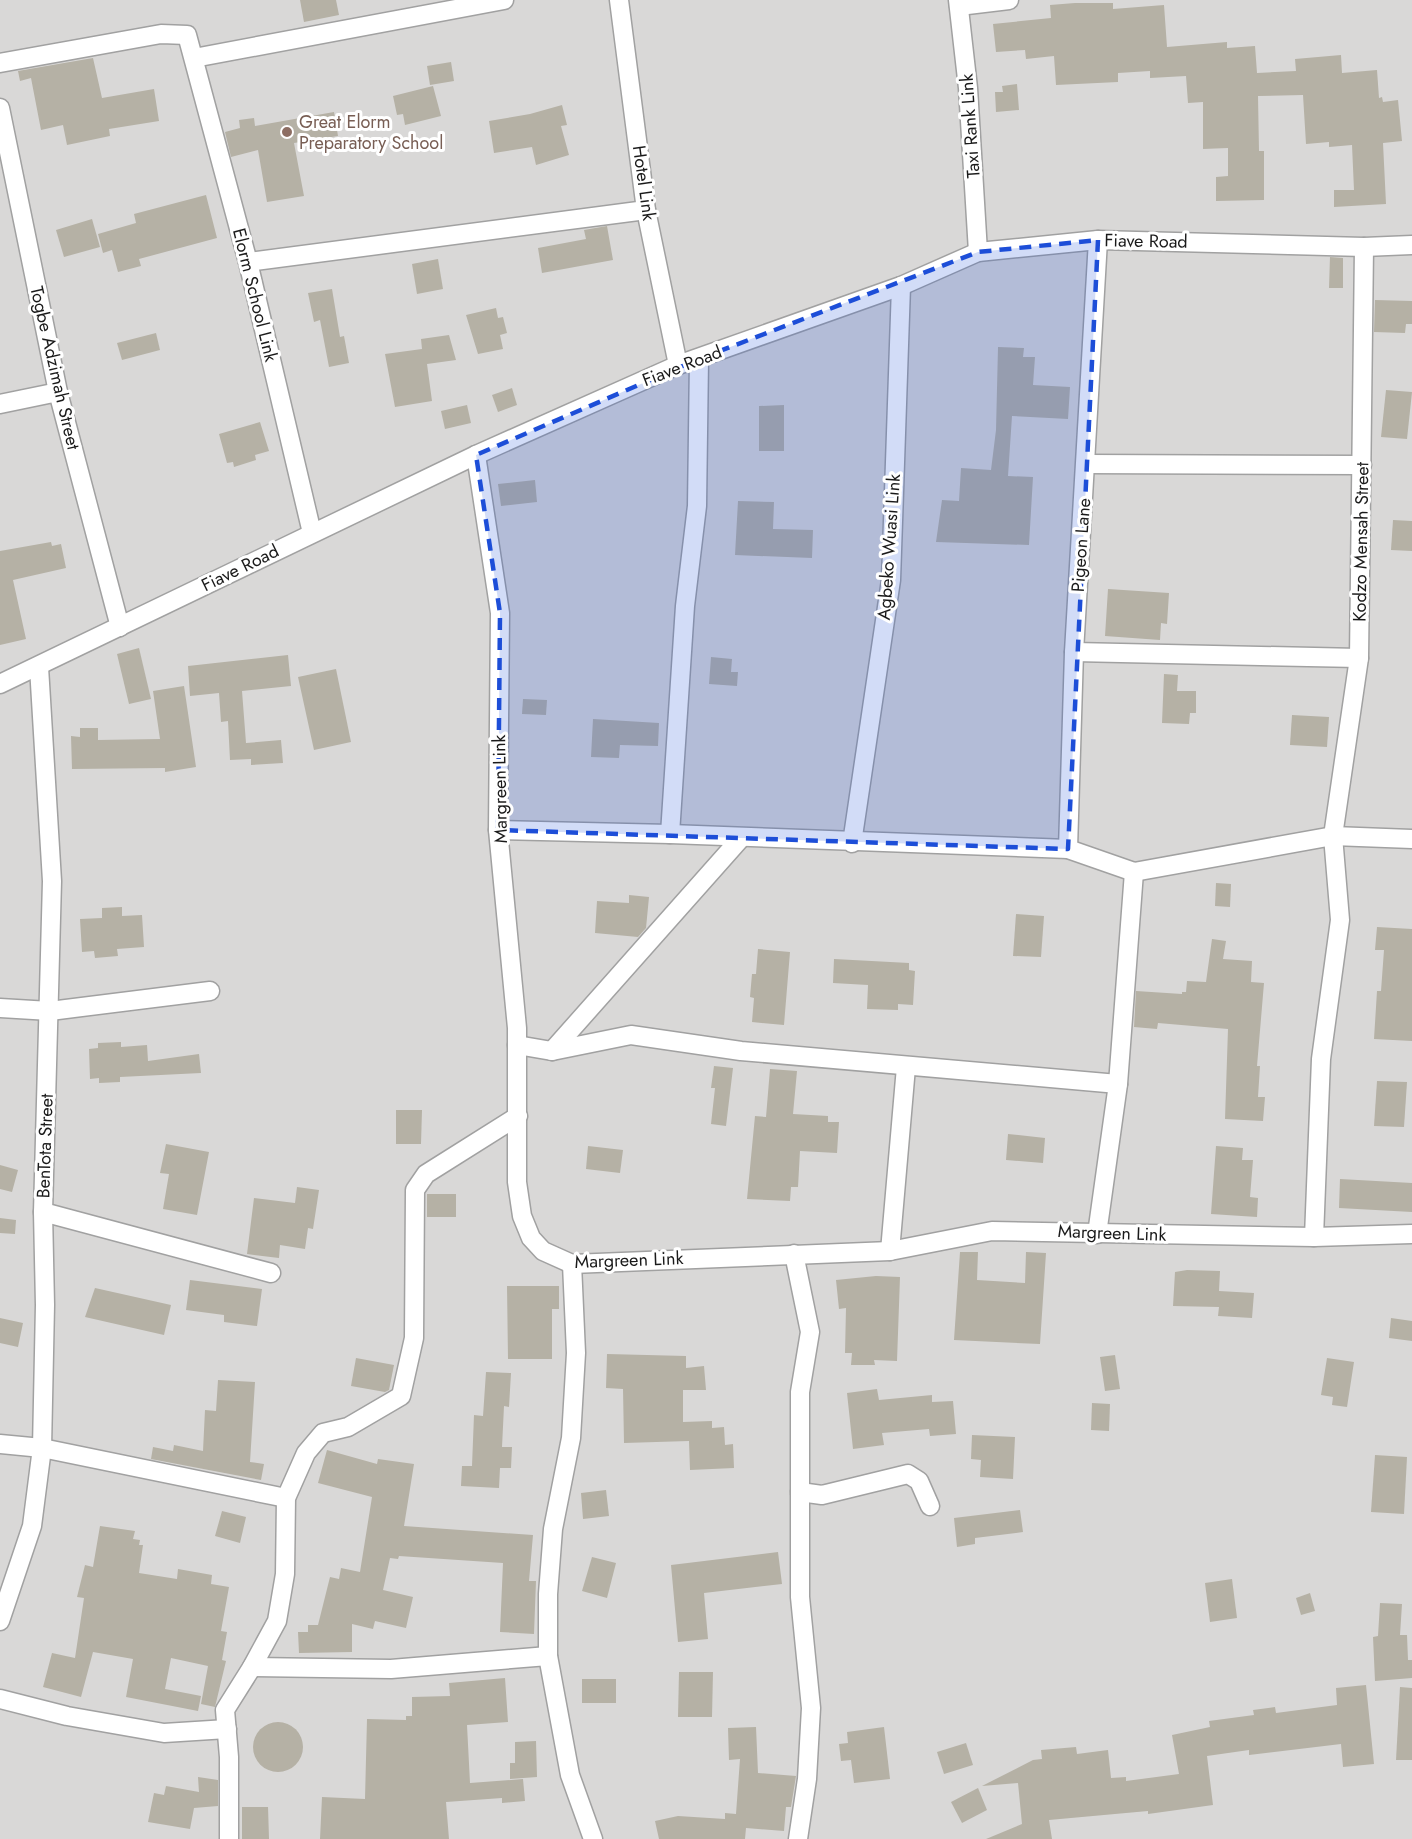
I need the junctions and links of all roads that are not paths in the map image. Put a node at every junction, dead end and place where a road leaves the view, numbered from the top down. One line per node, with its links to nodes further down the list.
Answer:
1 (504, 0): 5 (street)
2 (619, 0): 8 (street, Hotel Link)
3 (1009, 0): 4 (street)
4 (958, 3): 12 (street, Taxi Rank Link)
5 (194, 58): 6 (street, Elorm School Link); 13 (street, Elorm School Link)
6 (0, 63)
7 (0, 108): 17 (street, Togbe Adzimah Street)
8 (646, 210): 13 (street); 16 (street, Hotel Link)
9 (1098, 240): 11 (street, Fiave Road); 12 (street, Fiave Road); 20 (street, Pigeon Lane)
10 (1412, 245): 11 (street, Fiave Road)
11 (1364, 247): 21 (street, Kodzo Mensah Street)
12 (978, 252): 14 (street, Fiave Road)
13 (248, 262): 22 (street, Elorm School Link)
14 (901, 286): 15 (street, Fiave Road); 33 (street, Agbeko Wuasi Link)
15 (699, 359): 16 (street, Fiave Road); 29 (street)
16 (678, 365): 19 (street, Fiave Road)
17 (58, 392): 18 (street); 23 (street, Togbe Adzimah Street)
18 (0, 404)
19 (476, 455): 22 (street, Fiave Road); 28 (street, Margreen Link)
20 (1086, 464): 21 (street); 24 (street, Pigeon Lane)
21 (1362, 465): 25 (street, Kodzo Mensah Street)
22 (312, 533): 23 (street, Fiave Road)
23 (120, 627): 26 (street, Fiave Road)
24 (1074, 652): 25 (street); 34 (street, Pigeon Lane)
25 (1359, 658): 30 (street, Kodzo Mensah Street)
26 (39, 667): 27 (street, Fiave Road); 38 (street, BenTota Street)
27 (0, 684)
28 (498, 830): 29 (street); 39 (street, Margreen Link)
29 (670, 834): 31 (street)
30 (1333, 836): 32 (street); 35 (street); 47 (street, Kodzo Mensah Street)
31 (741, 838): 33 (street); 40 (street)
32 (1412, 839)
33 (852, 843): 34 (street)
34 (1068, 849): 35 (street)
35 (1134, 872): 42 (street)
36 (210, 991): 38 (street)
37 (0, 1008): 38 (street)
38 (50, 1011): 44 (street, BenTota Street)
39 (517, 1045): 40 (street); 43 (street, Margreen Link)
40 (552, 1051): 41 (street)
41 (906, 1067): 42 (street); 48 (street)
42 (1118, 1084): 45 (street)
43 (518, 1116): 50 (street, Margreen Link); 55 (street)
44 (43, 1212): 51 (street); 53 (street, BenTota Street)
45 (1097, 1234): 47 (street, Margreen Link); 48 (street, Margreen Link)
46 (1412, 1234): 47 (street, Margreen Link)
47 (1314, 1238)
48 (890, 1251): 49 (street, Margreen Link)
49 (794, 1254): 50 (street, Margreen Link); 54 (street)
50 (572, 1264): 58 (street)
51 (271, 1273)
52 (0, 1444): 53 (street)
53 (42, 1448): 55 (street); 57 (street, BenTota Street)
54 (800, 1492): 56 (street); 64 (street)
55 (286, 1498): 59 (street)
56 (930, 1506)
57 (0, 1621)
58 (548, 1656): 59 (street); 63 (street)
59 (252, 1667): 61 (street)
60 (0, 1699): 61 (street)
61 (227, 1729): 62 (street)
62 (229, 1839)
63 (592, 1839)
64 (798, 1839)

